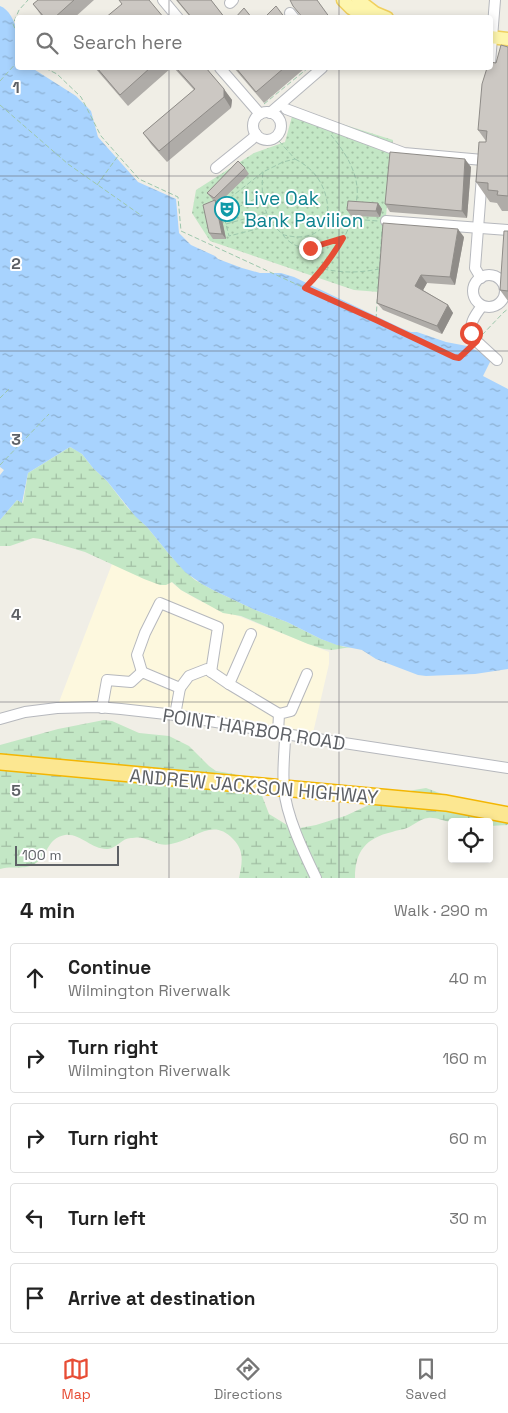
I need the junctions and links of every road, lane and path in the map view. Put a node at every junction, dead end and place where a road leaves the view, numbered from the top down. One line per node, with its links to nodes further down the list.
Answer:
1 (28, 0): 5 (path)
2 (163, 0): 6 (street)
3 (495, 0): 8 (street)
4 (352, 6): 7 (main road)
5 (17, 15)
6 (172, 15)
7 (373, 15)
8 (493, 22)
9 (508, 31): 10 (main road)
10 (493, 33)
11 (493, 33): 12 (main road)
12 (508, 39)
13 (15, 64): 18 (path)
14 (49, 70): 28 (path)
15 (222, 70): 21 (street)
16 (306, 70): 21 (path)
17 (320, 70): 19 (street)
18 (0, 81)
19 (295, 91): 22 (street); 23 (street)
20 (0, 105): 32 (path)
21 (261, 109): 23 (street); 26 (street)
22 (286, 109): 24 (street); 25 (street)
23 (270, 112): 24 (street)
24 (281, 123): 26 (street)
25 (320, 123): 34 (path); 44 (street)
26 (256, 134): 30 (street)
27 (279, 141): 29 (path)
28 (118, 155): 32 (path); 51 (path)
29 (295, 159): 31 (path); 38 (path)
30 (216, 168)
31 (264, 172): 33 (path); 37 (path)
32 (97, 185): 39 (path)
33 (262, 195): 36 (path); 37 (path)
34 (355, 204)
35 (354, 212): 40 (path)
36 (267, 213): 42 (path); 43 (path)
37 (224, 214): 42 (path)
38 (328, 214): 40 (path); 46 (path)
39 (142, 216)
40 (352, 219): 47 (path); 49 (path)
41 (386, 221): 44 (street)
42 (226, 224): 43 (path)
43 (273, 225): 46 (path)
44 (478, 228): 45 (street); 50 (street)
45 (508, 230)
46 (282, 234): 47 (path)
47 (343, 238): 48 (path)
48 (323, 269): 49 (path); 51 (path)
49 (379, 269): 54 (path)
50 (481, 278): 52 (street); 52 (street)
51 (305, 288): 54 (path)
52 (482, 306): 55 (street)
53 (508, 309): 55 (path)
54 (376, 320): 55 (path)
55 (474, 344): 56 (street)
56 (498, 360)
57 (10, 388): 58 (path)
58 (0, 398)
59 (49, 414): 60 (path)
60 (0, 466)
61 (251, 634): 65 (street)
62 (142, 672): 63 (street); 66 (street); 67 (street)
63 (212, 672): 65 (street); 66 (street)
64 (307, 674): 68 (street)
65 (229, 684): 68 (street)
66 (180, 688): 69 (street)
67 (102, 708): 69 (street, POINT HARBOR ROAD); 70 (street, POINT HARBOR ROAD)
68 (279, 714): 71 (street)
69 (175, 715): 71 (street, POINT HARBOR ROAD)
70 (0, 719)
71 (281, 734): 73 (street, POINT HARBOR ROAD); 74 (street)
72 (0, 762): 74 (highway, ANDREW JACKSON HIGHWAY)
73 (508, 768)
74 (284, 788): 75 (highway, ANDREW JACKSON HIGHWAY); 76 (street)
75 (508, 815)
76 (316, 878)

